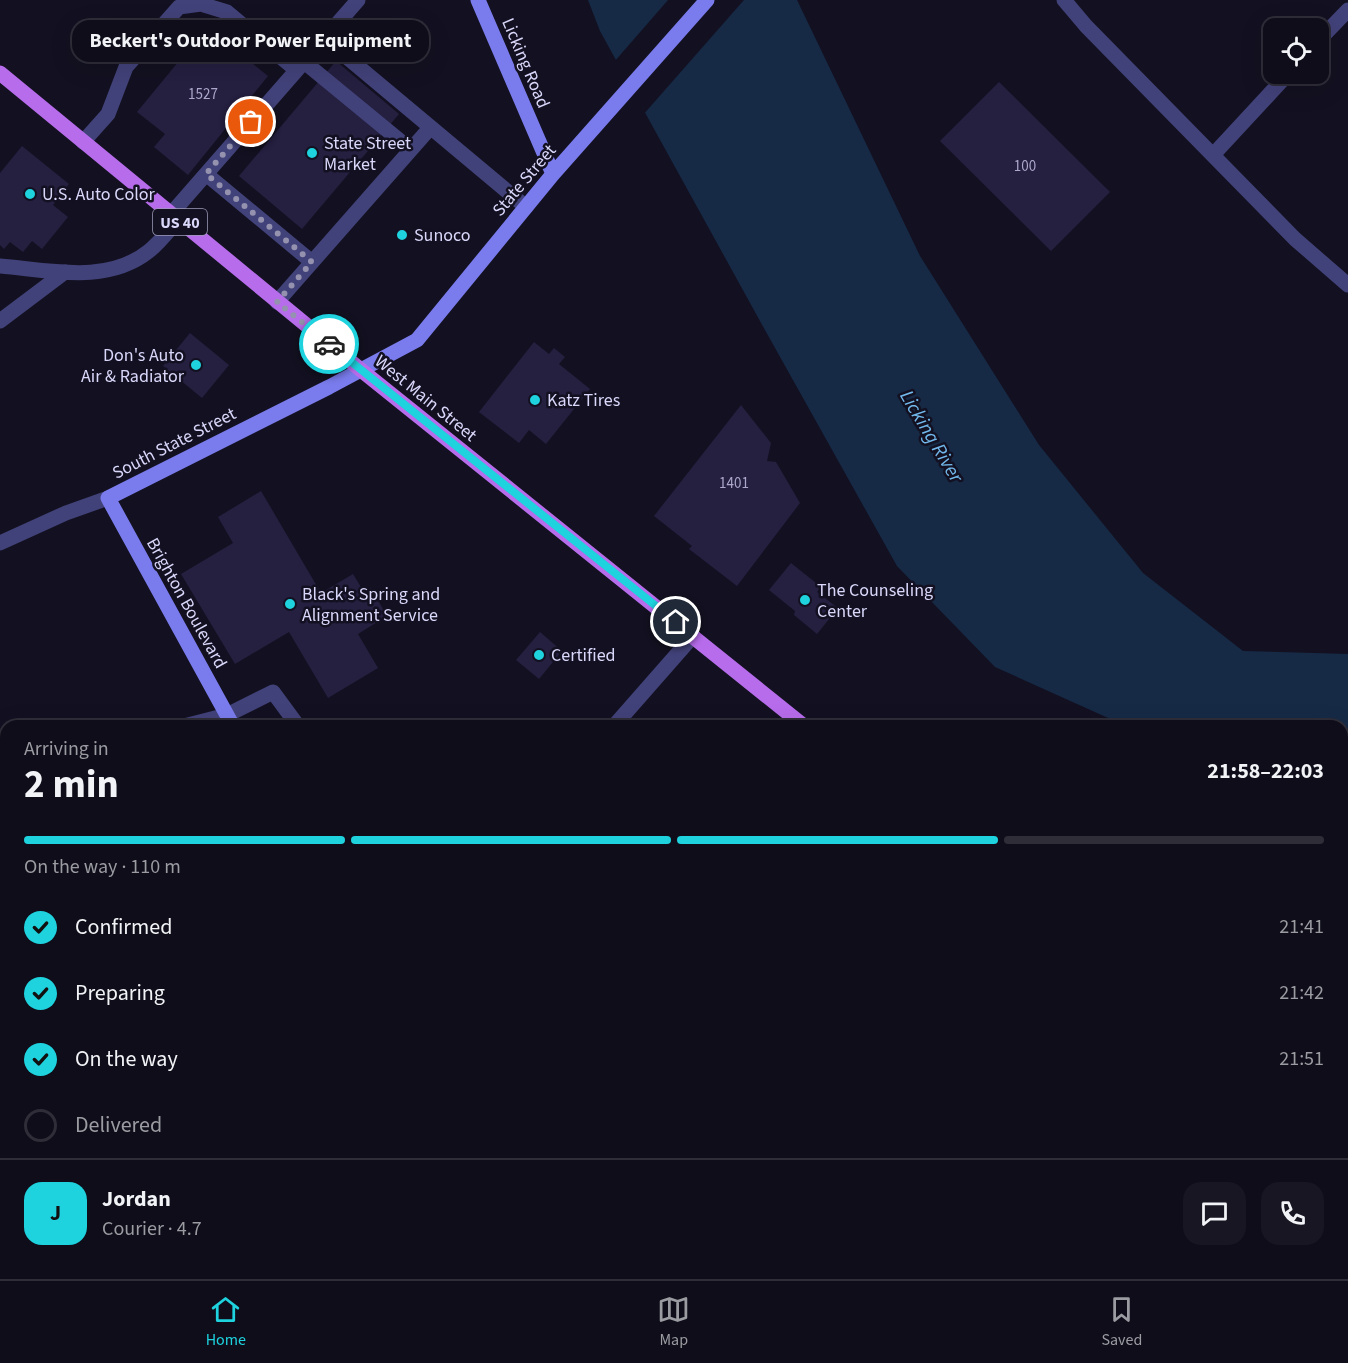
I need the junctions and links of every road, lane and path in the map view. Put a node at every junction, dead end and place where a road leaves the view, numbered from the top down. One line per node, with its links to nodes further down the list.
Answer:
1 (358, 0): 8 (street)
2 (478, 0): 17 (street, Licking Road)
3 (707, 0): 17 (street, State Street)
4 (1064, 0): 15 (street)
5 (177, 3): 9 (street); 13 (street)
6 (1348, 10): 7 (street)
7 (1329, 30)
8 (324, 38): 9 (street); 12 (street)
9 (299, 65): 14 (street); 16 (street)
10 (0, 73): 13 (main road, West Main Street / US 40)
11 (1279, 84): 15 (street)
12 (430, 128): 14 (street); 18 (street)
13 (83, 142): 19 (main road, West Main Street / US 40)
14 (410, 149): 20 (street)
15 (1213, 155): 23 (street)
16 (206, 174): 19 (street); 20 (street)
17 (553, 174): 18 (street, State Street)
18 (526, 207): 26 (street, State Street)
19 (174, 217): 22 (street); 24 (main road, West Main Street / US 40)
20 (312, 262): 24 (street)
21 (0, 266): 22 (street)
22 (65, 272): 25 (street)
23 (1348, 285)
24 (277, 302): 26 (main road, West Main Street / US 40)
25 (0, 321)
26 (361, 370): 27 (street, South State Street); 29 (main road, West Main Street / US 40)
27 (108, 498): 28 (street, South State Street); 30 (street, Brighton Boulevard)
28 (0, 543)
29 (693, 636): 33 (street); 34 (main road, West Main Street / US 40)
30 (229, 720)
31 (231, 720): 32 (street)
32 (294, 720)
33 (619, 720)
34 (797, 720)

